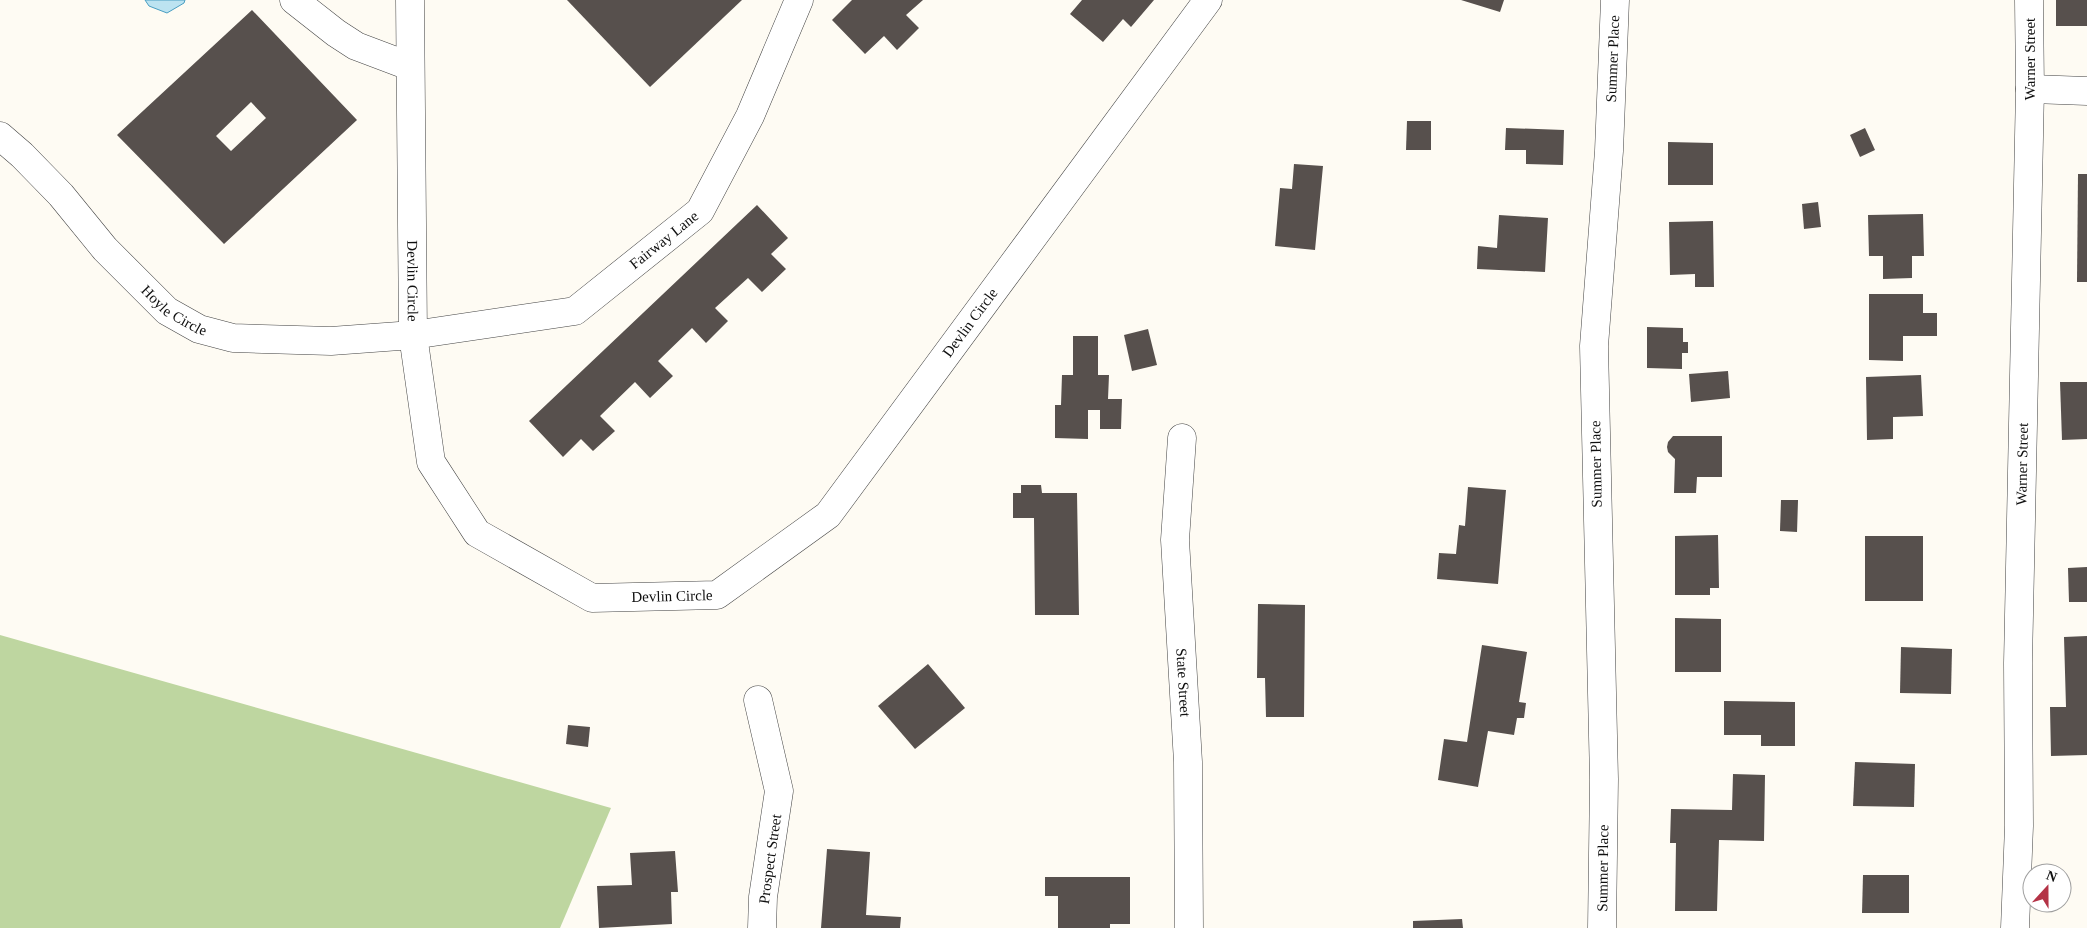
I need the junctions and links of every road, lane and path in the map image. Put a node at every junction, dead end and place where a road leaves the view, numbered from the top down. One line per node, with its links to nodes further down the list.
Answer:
1 (294, 0): 7 (street)
2 (410, 0): 7 (street, Devlin Circle)
3 (799, 0): 11 (street, Fairway Lane)
4 (1208, 0): 11 (street, Devlin Circle)
5 (1615, 0): 16 (street, Summer Place)
6 (2029, 0): 8 (street, Warner Street)
7 (409, 66): 11 (street, Devlin Circle)
8 (2030, 90): 9 (street); 17 (street, Warner Street)
9 (2087, 91)
10 (0, 136): 11 (street, Hoyle Circle)
11 (413, 335)
12 (1182, 438): 15 (street, State Street)
13 (758, 700): 14 (street, Prospect Street)
14 (762, 928)
15 (1189, 928)
16 (1602, 928)
17 (2015, 928)

